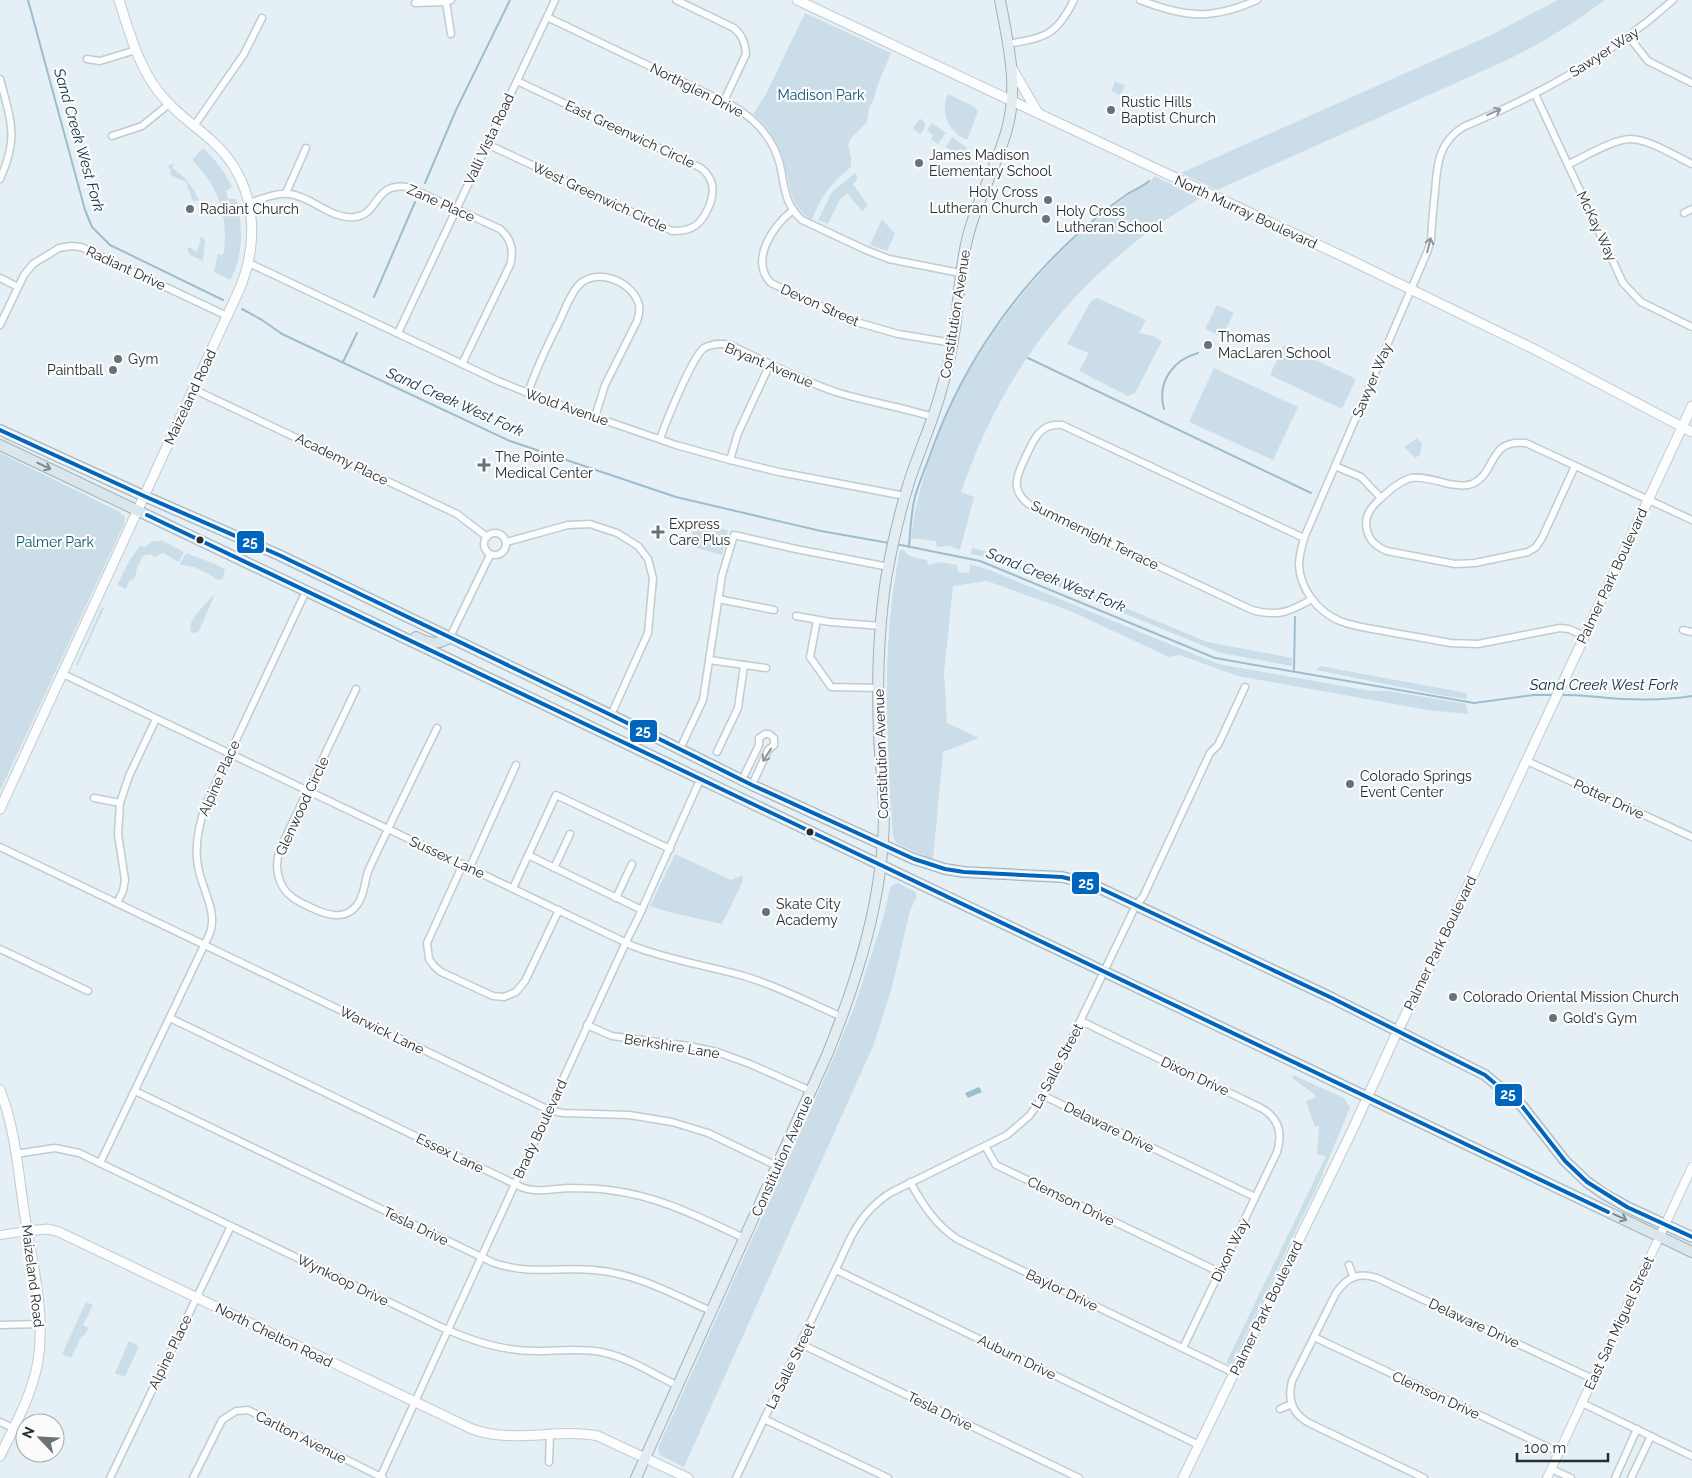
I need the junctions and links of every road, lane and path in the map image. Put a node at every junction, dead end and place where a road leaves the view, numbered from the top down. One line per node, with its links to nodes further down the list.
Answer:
1 (119, 0): 17 (main road, Maizeland Road)
2 (556, 0): 12 (street, Valli Vista Road)
3 (676, 0): 26 (street)
4 (797, 0): 25 (main road, North Murray Boulevard)
5 (1000, 0): 16 (main road, Constitution Avenue)
6 (1074, 0): 16 (street)
7 (1140, 0): 8 (street)
8 (1257, 0)
9 (1673, 0): 15 (street, Sawyer Way)
10 (448, 1): 11 (street); 14 (street)
11 (415, 3)
12 (547, 17): 21 (street, Valli Vista Road); 26 (street, Northglen Drive)
13 (262, 18): 29 (street)
14 (451, 34)
15 (1629, 37): 22 (street); 23 (street, Sawyer Way)
16 (1008, 44): 19 (main road, Constitution Avenue)
17 (136, 50): 18 (street); 27 (main road, Maizeland Road)
18 (87, 59)
19 (1012, 68): 25 (main road, Constitution Avenue); 28 (main road)
20 (0, 79): 24 (street)
21 (517, 81): 31 (street, Valli Vista Road); 39 (street, East Greenwich Circle)
22 (1692, 83)
23 (1535, 94): 33 (street, McKay Way); 47 (street, Sawyer Way, one-way to 23)
24 (2, 98): 35 (street)
25 (1012, 101): 28 (main road, North Murray Boulevard); 44 (main road, Constitution Avenue)
26 (724, 102): 40 (street, Northglen Drive)
27 (169, 104): 29 (main road, Maizeland Road); 30 (street)
28 (1038, 113): 47 (main road, North Murray Boulevard)
29 (194, 126): 37 (main road, Maizeland Road)
30 (112, 136)
31 (487, 144): 38 (street, Valli Vista Road); 39 (street, West Greenwich Circle)
32 (306, 148): 36 (street)
33 (1569, 164): 34 (street); 50 (street, McKay Way)
34 (1692, 164)
35 (0, 179)
36 (286, 193): 37 (street); 38 (street, Zane Place)
37 (249, 203): 43 (main road, Maizeland Road)
38 (456, 209): 51 (street, Valli Vista Road); 53 (street, Zane Place)
39 (707, 210)
40 (793, 210): 44 (street, Northglen Drive); 52 (street, Devon Street)
41 (1692, 210): 42 (street)
42 (1684, 213)
43 (249, 263): 48 (main road, Maizeland Road); 51 (street, Wold Avenue)
44 (960, 274): 52 (main road, Constitution Avenue)
45 (0, 278): 46 (street)
46 (18, 287): 48 (street, Radiant Drive); 49 (street, Radiant Drive)
47 (1411, 290): 60 (main road, North Murray Boulevard); 66 (street, Sawyer Way)
48 (227, 316): 55 (main road, Maizeland Road)
49 (0, 325)
50 (1692, 327)
51 (398, 334): 53 (street, Wold Avenue)
52 (953, 343): 59 (main road, Constitution Avenue)
53 (462, 364): 56 (street, Wold Avenue)
54 (770, 364): 59 (street, Bryant Avenue); 63 (street, Bryant Avenue); 65 (street)
55 (194, 389): 68 (main road, Maizeland Road); 74 (street, Academy Place)
56 (528, 393): 58 (street, Wold Avenue); 58 (street)
57 (1692, 406): 60 (main road, Palmer Park Boulevard)
58 (595, 417): 63 (street, Wold Avenue)
59 (933, 417): 69 (main road, Constitution Avenue)
60 (1682, 427): 62 (main road, North Murray Boulevard); 71 (main road, Palmer Park Boulevard)
61 (0, 430): 68 (highway)
62 (1692, 432)
63 (660, 439): 65 (street, Wold Avenue)
64 (0, 445): 72 (highway, one-way to 72)
65 (730, 460): 69 (street, Wold Avenue)
66 (1335, 466): 70 (street); 75 (street, Sawyer Way)
67 (1575, 466): 70 (street); 70 (street); 71 (street)
68 (144, 496): 72 (main road, Maizeland Road); 92 (highway)
69 (905, 496): 78 (main road, Constitution Avenue)
70 (1381, 498)
71 (1648, 500): 73 (street); 91 (main road, Palmer Park Boulevard)
72 (138, 511): 79 (highway); 96 (main road, Maizeland Road)
73 (1692, 520)
74 (486, 537): 76 (street); 77 (street)
75 (1304, 538): 81 (street, Sawyer Way); 81 (street, Summernight Terrace)
76 (506, 542): 77 (street); 100 (street)
77 (490, 554): 92 (street)
78 (889, 563): 80 (street); 88 (main road, Constitution Avenue)
79 (306, 591): 85 (highway); 105 (street, Alpine Place)
80 (718, 599): 82 (street); 93 (street)
81 (1312, 599): 91 (street, Sawyer Way)
82 (774, 610)
83 (831, 613): 87 (street)
84 (796, 616): 86 (street)
85 (362, 618): 92 (highway); 108 (highway)
86 (817, 620): 87 (street); 98 (street)
87 (830, 622): 88 (street)
88 (881, 626): 98 (main road, Constitution Avenue)
89 (1683, 630): 90 (street)
90 (1692, 632)
91 (1584, 636): 106 (main road, Palmer Park Boulevard)
92 (450, 637): 100 (highway)
93 (709, 660): 94 (street); 103 (street)
94 (744, 665): 95 (street); 104 (street)
95 (766, 668)
96 (61, 674): 101 (street, Sussex Lane); 113 (main road, Maizeland Road)
97 (1245, 687): 128 (street, La Salle Street)
98 (878, 688): 117 (main road, Constitution Avenue)
99 (356, 690): 110 (street, Glenwood Circle)
100 (611, 714): 103 (highway)
101 (156, 719): 105 (street, Sussex Lane); 112 (street)
102 (437, 728): 114 (street, Glenwood Circle)
103 (680, 749): 109 (highway)
104 (717, 752)
105 (230, 754): 110 (street, Sussex Lane); 132 (street, Alpine Place)
106 (1526, 761): 116 (street, Potter Drive); 140 (main road, Palmer Park Boulevard)
107 (516, 765): 122 (street)
108 (700, 780): 119 (street, Brady Boulevard); 123 (highway)
109 (747, 782): 109 (street, one-way to 109); 117 (highway)
110 (308, 791): 114 (street, Sussex Lane); 114 (street, Glenwood Circle)
111 (94, 798): 112 (street)
112 (120, 803): 127 (street)
113 (0, 809)
114 (388, 829): 122 (street, Sussex Lane)
115 (570, 834): 124 (street)
116 (1692, 837)
117 (882, 846): 123 (main road, Constitution Avenue); 128 (highway)
118 (0, 847): 127 (street, Warwick Lane)
119 (670, 849): 120 (street); 130 (street, Brady Boulevard)
120 (528, 855): 124 (street); 125 (street)
121 (632, 864): 126 (street)
122 (466, 866): 125 (street, Sussex Lane); 129 (street)
123 (880, 866): 134 (highway); 136 (main road, Constitution Avenue)
124 (554, 868): 126 (street)
125 (513, 888): 129 (street, Sussex Lane)
126 (616, 898): 130 (street)
127 (117, 903): 132 (street, Warwick Lane)
128 (1136, 905): 134 (street, La Salle Street); 140 (highway)
129 (559, 910): 131 (street, Sussex Lane)
130 (642, 910): 131 (street, Brady Boulevard)
131 (626, 942): 136 (street, Sussex Lane); 139 (street, Brady Boulevard)
132 (204, 945): 137 (street, Alpine Place); 146 (street, Warwick Lane)
133 (0, 949): 135 (street)
134 (1104, 972): 138 (street, La Salle Street); 145 (highway)
135 (88, 991)
136 (842, 1017): 143 (main road, Constitution Avenue)
137 (170, 1018): 142 (street, Alpine Place); 154 (street, Essex Lane)
138 (1081, 1022): 144 (street, La Salle Street); 148 (street, Dixon Drive)
139 (588, 1026): 143 (street, Berkshire Lane); 146 (street, Brady Boulevard)
140 (1398, 1030): 145 (main road, Palmer Park Boulevard); 156 (highway)
141 (0, 1090): 149 (main road, Maizeland Road)
142 (135, 1091): 150 (street, Alpine Place); 164 (street, Tesla Drive)
143 (811, 1092): 151 (main road, Constitution Avenue)
144 (1044, 1096): 147 (street, La Salle Street); 155 (street, Delaware Drive)
145 (1367, 1098): 160 (highway, one-way to 160); 177 (main road, Palmer Park Boulevard)
146 (549, 1110): 151 (street, Warwick Lane); 154 (street, Brady Boulevard)
147 (985, 1146): 153 (street, La Salle Street); 167 (street, Clemson Drive)
148 (1277, 1152): 155 (street, Dixon Way)
149 (15, 1154): 150 (street, Wynkoop Drive); 158 (main road, Maizeland Road)
150 (100, 1163): 157 (street, Wynkoop Drive)
151 (777, 1166): 162 (main road, Constitution Avenue)
152 (1692, 1167): 156 (street, East San Miguel Street)
153 (910, 1182): 166 (street, La Salle Street); 176 (street, Baylor Drive)
154 (515, 1184): 162 (street, Essex Lane); 164 (street, Brady Boulevard)
155 (1255, 1197): 167 (street, Dixon Way)
156 (1666, 1225): 160 (street, East San Miguel Street); 161 (highway)
157 (231, 1226): 169 (street, Alpine Place); 173 (street, Wynkoop Drive)
158 (27, 1231): 159 (street, North Chelton Road); 169 (main road, North Chelton Road); 171 (main road, Maizeland Road)
159 (0, 1235)
160 (1660, 1236): 163 (highway); 178 (street, East San Miguel Street)
161 (1692, 1237)
162 (744, 1238): 170 (main road, Constitution Avenue)
163 (1692, 1252)
164 (481, 1258): 170 (street, Tesla Drive); 173 (street, Brady Boulevard)
165 (1349, 1266): 168 (street)
166 (836, 1270): 175 (street, La Salle Street); 190 (street, Auburn Drive)
167 (1219, 1272): 176 (street, Dixon Way)
168 (1353, 1276): 174 (street); 178 (street, Delaware Drive)
169 (196, 1298): 180 (main road, North Chelton Road); 197 (street, Alpine Place)
170 (711, 1311): 179 (main road, Constitution Avenue)
171 (40, 1324): 172 (street); 186 (main road, Maizeland Road)
172 (0, 1325)
173 (448, 1330): 179 (street, Wynkoop Drive); 180 (street, Brady Boulevard)
174 (1314, 1337): 182 (street); 191 (street, Clemson Drive)
175 (801, 1344): 184 (street, La Salle Street); 205 (street, Tesla Drive)
176 (1183, 1348): 177 (street, Baylor Drive)
177 (1234, 1373): 190 (main road, Palmer Park Boulevard)
178 (1593, 1379): 181 (street, East San Miguel Street)
179 (678, 1386): 194 (main road, Constitution Avenue)
180 (415, 1403): 188 (main road, North Chelton Road); 200 (street, Brady Boulevard)
181 (1582, 1403): 187 (street); 191 (street, East San Miguel Street)
182 (1292, 1404): 183 (street); 207 (street)
183 (1280, 1409)
184 (764, 1419): 203 (street, La Salle Street); 204 (street)
185 (0, 1422): 186 (street)
186 (13, 1428): 192 (main road, Maizeland Road)
187 (1637, 1429): 189 (street); 210 (street)
188 (550, 1435): 194 (main road, North Chelton Road); 195 (street)
189 (1651, 1436): 193 (street); 211 (street)
190 (1199, 1445): 206 (main road, Palmer Park Boulevard)
191 (1558, 1452): 196 (street, East San Miguel Street)
192 (0, 1456)
193 (1692, 1456)
194 (645, 1458): 201 (main road, Constitution Avenue); 202 (main road, North Chelton Road)
195 (549, 1462)
196 (1551, 1469): 208 (street, East San Miguel Street); 209 (street)
197 (111, 1476): 198 (street)
198 (119, 1478)
199 (193, 1478): 200 (street, Carlton Avenue)
200 (381, 1478)
201 (636, 1478)
202 (688, 1478)
203 (736, 1478)
204 (888, 1478)
205 (1079, 1478)
206 (1183, 1478)
207 (1424, 1478)
208 (1547, 1478)
209 (1571, 1478)
210 (1615, 1478)
211 (1631, 1478)

